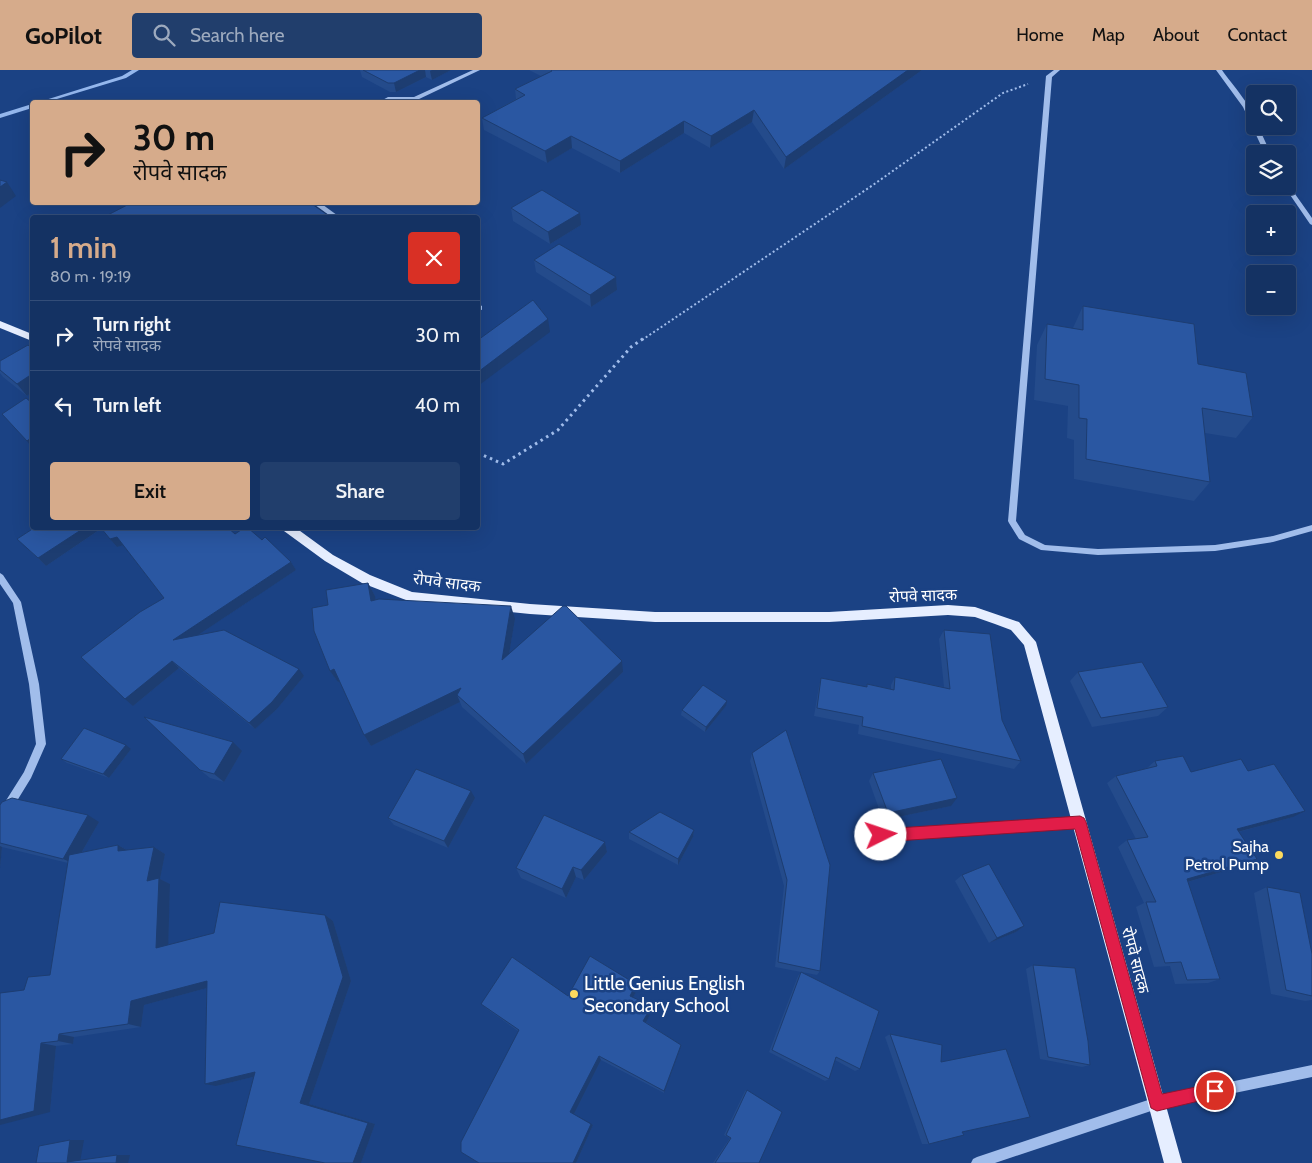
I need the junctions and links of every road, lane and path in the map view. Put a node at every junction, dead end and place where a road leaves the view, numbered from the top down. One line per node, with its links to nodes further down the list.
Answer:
1 (477, 70): 5 (lane)
2 (1057, 70): 4 (street)
3 (1219, 70): 6 (street)
4 (1049, 76): 13 (path); 14 (street)
5 (386, 100)
6 (1246, 107)
7 (1293, 195): 10 (street)
8 (318, 205): 9 (street)
9 (334, 215)
10 (1312, 222)
11 (0, 324): 12 (main road)
12 (30, 337)
13 (480, 454)
14 (1312, 528)
15 (291, 530): 18 (main road, रोपवे सादक)
16 (0, 577): 17 (street)
17 (0, 819)
18 (1080, 822): 19 (street); 21 (main road, रोपवे सादक)
19 (862, 837)
20 (1312, 1071): 21 (street)
21 (1157, 1103): 22 (street); 23 (main road, रोपवे सादक)
22 (977, 1163)
23 (1173, 1163)

